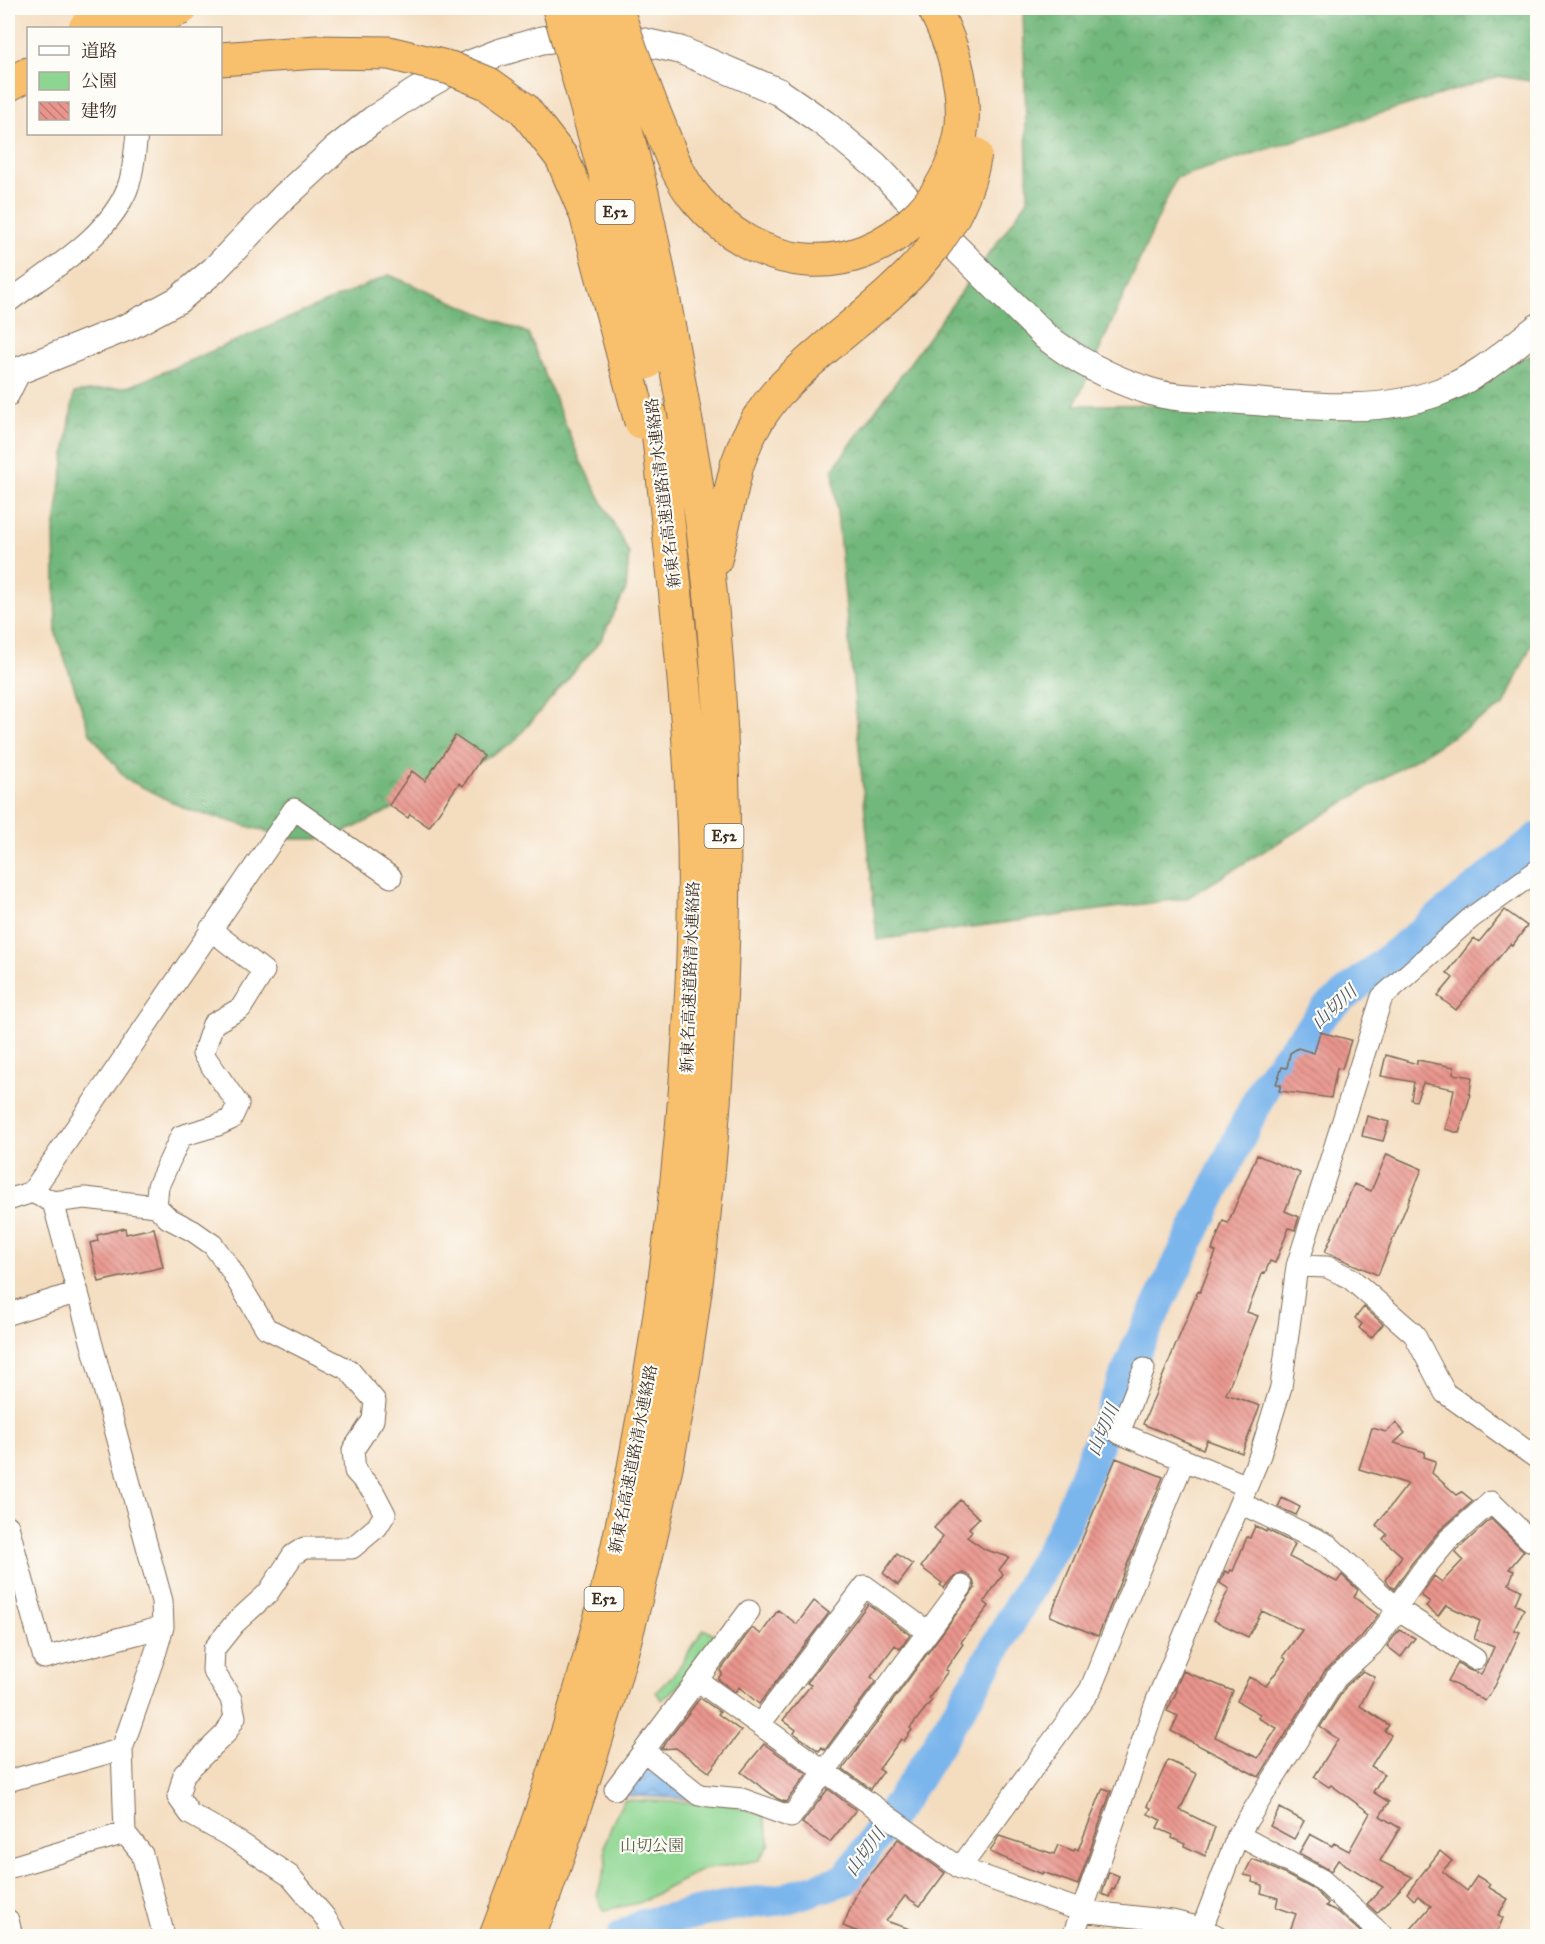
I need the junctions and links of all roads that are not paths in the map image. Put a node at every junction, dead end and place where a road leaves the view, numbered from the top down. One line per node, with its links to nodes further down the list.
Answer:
1 (136, 8): 7 (highway, bridge); 9 (street)
2 (183, 8): 8 (highway, bridge)
3 (559, 8): 16 (highway, 新東名高速道路清水連絡路 / E52, bridge)
4 (934, 8): 6 (highway, bridge)
5 (952, 8): 17 (highway, bridge)
6 (604, 14): 13 (street); 14 (street); 16 (highway, 新東名高速道路清水連絡路 / E52, bridge)
7 (88, 27)
8 (132, 27)
9 (139, 27)
10 (222, 59): 16 (highway, bridge)
11 (137, 135): 12 (street)
12 (8, 302)
13 (1538, 327)
14 (14, 372): 15 (street)
15 (8, 396)
16 (661, 420): 17 (highway, 新東名高速道路清水連絡路 / E52); 25 (highway, 新東名高速道路清水連絡路 / E52)
17 (710, 595): 25 (highway, 新東名高速道路清水連絡路 / E52)
18 (1538, 870): 26 (street)
19 (391, 877): 20 (street)
20 (210, 929): 21 (street); 24 (street)
21 (32, 1192): 22 (street); 23 (street)
22 (8, 1200)
23 (53, 1202): 24 (street); 27 (street)
24 (156, 1206): 57 (street)
25 (685, 1254): 58 (highway, 新東名高速道路清水連絡路 / E52); 59 (highway, 新東名高速道路清水連絡路 / E52)
26 (1297, 1266): 30 (street); 32 (street)
27 (78, 1292): 28 (street); 38 (street)
28 (8, 1314)
29 (1144, 1369): 31 (street)
30 (1538, 1459)
31 (1184, 1460): 32 (street); 51 (street)
32 (1244, 1494): 36 (street); 52 (street)
33 (8, 1526): 38 (street)
34 (1538, 1536): 36 (street)
35 (962, 1586): 39 (street)
36 (1396, 1608): 40 (street); 49 (street)
37 (749, 1611): 41 (street)
38 (163, 1627): 43 (street)
39 (928, 1632): 42 (street); 45 (street)
40 (1475, 1659)
41 (697, 1680): 42 (street); 44 (street)
42 (760, 1725): 45 (street)
43 (122, 1749): 46 (street); 48 (street)
44 (644, 1751): 45 (street); 47 (street)
45 (825, 1771): 51 (street)
46 (8, 1781)
47 (615, 1789)
48 (125, 1833): 50 (street); 56 (street)
49 (1238, 1835): 54 (street); 61 (street)
50 (8, 1868)
51 (960, 1868): 52 (street)
52 (1082, 1911): 54 (street); 60 (street)
53 (8, 1920): 55 (street)
54 (1206, 1934)
55 (12, 1936)
56 (164, 1936)
57 (337, 1936)
58 (496, 1936)
59 (528, 1936)
60 (1073, 1936)
61 (1383, 1936)

